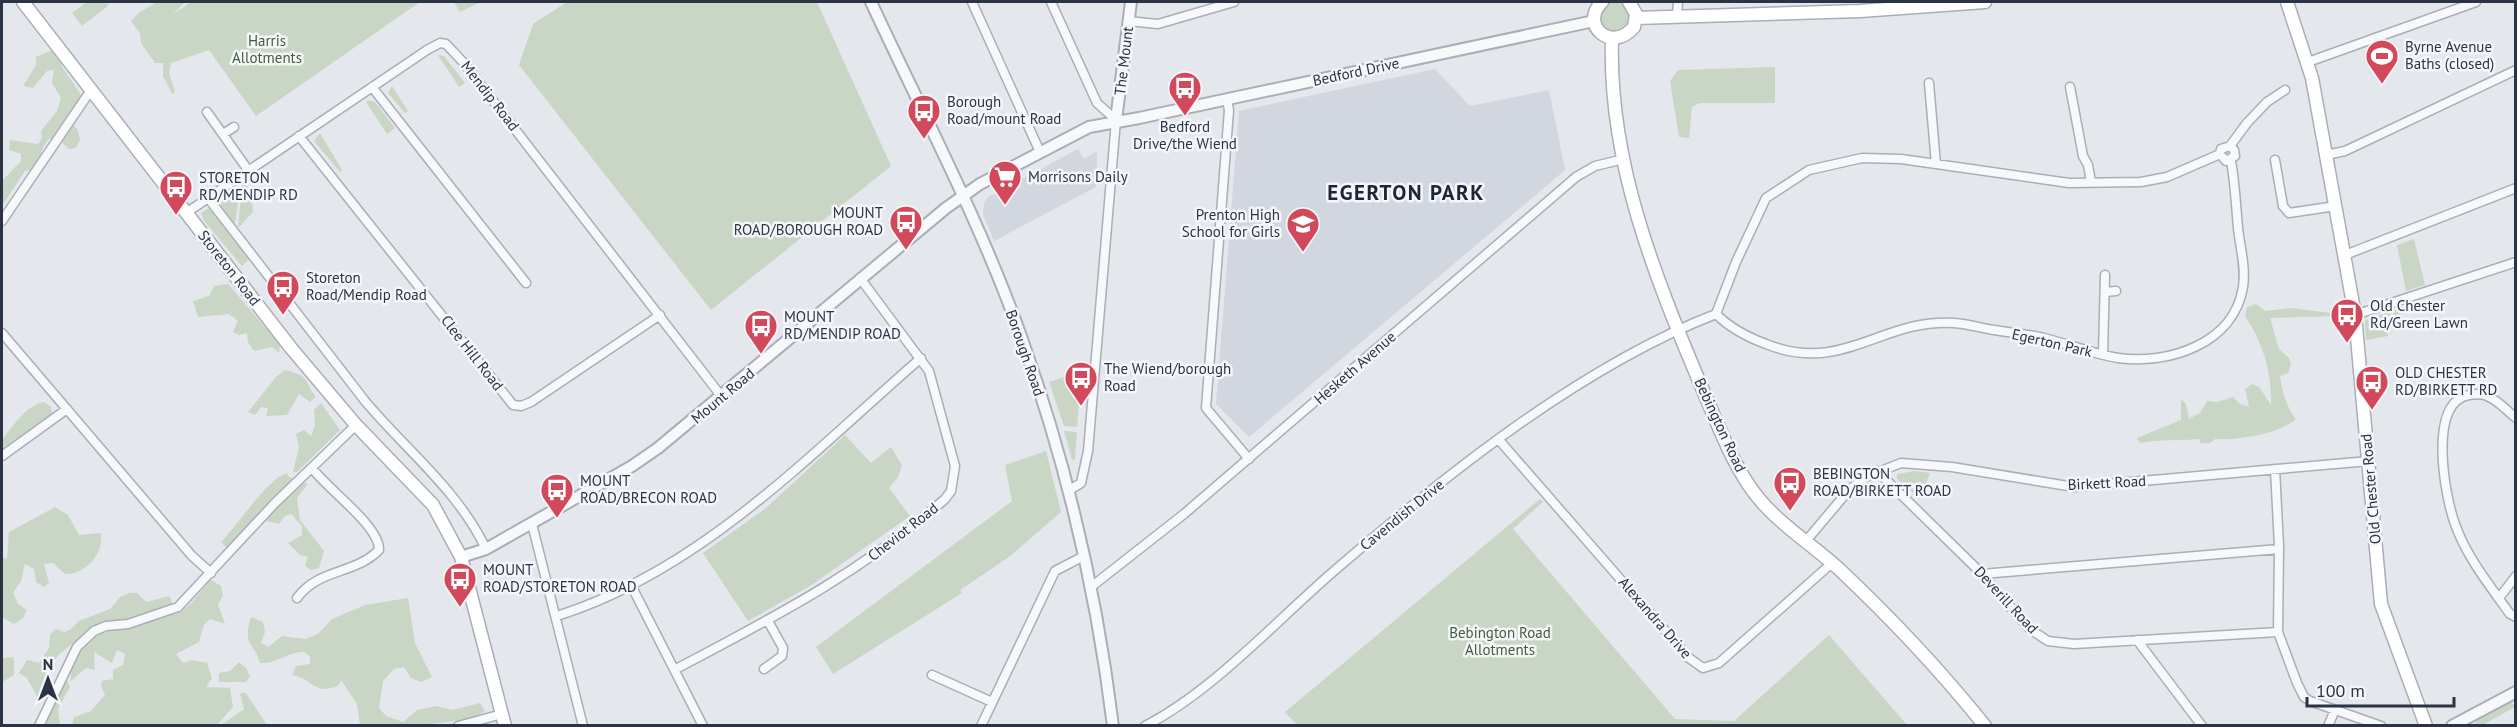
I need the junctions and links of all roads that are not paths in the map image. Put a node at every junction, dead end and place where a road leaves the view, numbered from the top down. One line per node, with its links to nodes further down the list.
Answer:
1 (23, 2): 24 (main road, Storeton Road)
2 (871, 2): 43 (street, Borough Road)
3 (972, 2): 33 (street)
4 (1051, 2): 28 (street)
5 (1131, 2): 16 (street, The Mount)
6 (1234, 2): 13 (street)
7 (1602, 2): 17 (main road)
8 (1629, 2): 15 (main road)
9 (1678, 2): 14 (street)
10 (1985, 2): 14 (main road)
11 (2287, 2): 19 (main road, Old Chester Road)
12 (2476, 2): 19 (street)
13 (1222, 3): 16 (street)
14 (1677, 16): 15 (main road)
15 (1636, 18): 18 (main road)
16 (1128, 21): 28 (street, The Mount)
17 (1594, 21): 18 (main road); 26 (street, Bedford Drive)
18 (1611, 39): 36 (main road, Bebington Road)
19 (2308, 62): 35 (main road, Old Chester Road)
20 (2516, 70): 35 (street)
21 (1929, 83): 39 (street)
22 (372, 87): 31 (street, Mendip Road); 52 (street); 56 (street, Mendip Road)
23 (2070, 87): 41 (street)
24 (91, 90): 46 (main road, Storeton Road); 47 (street)
25 (2284, 90): 32 (street)
26 (1227, 100): 28 (street, Bedford Drive); 68 (street)
27 (207, 112): 30 (street)
28 (1116, 120): 33 (street, Mount Road); 73 (street)
29 (234, 127): 30 (street)
30 (223, 134): 40 (street)
31 (299, 136): 40 (street, Mendip Road); 56 (street, Clee Hill Road)
32 (2230, 146): 34 (street); 37 (street, Egerton Park)
33 (1040, 152): 43 (street, Mount Road)
34 (2220, 154): 37 (street); 41 (street)
35 (2326, 155): 45 (main road, Old Chester Road)
36 (1624, 159): 58 (main road, Bebington Road); 68 (street, Hesketh Avenue)
37 (2231, 160): 60 (street, Egerton Park)
38 (2275, 160): 45 (street)
39 (1936, 164): 41 (street); 55 (street)
40 (248, 170): 44 (street, Mendip Road)
41 (2091, 182)
42 (2516, 188): 48 (street)
43 (962, 197): 51 (street, Mount Road); 73 (street, Borough Road)
44 (208, 198): 46 (street, Mendip Road); 76 (street, Storeton Road)
45 (2336, 206): 48 (main road, Old Chester Road)
46 (186, 213): 65 (main road, Storeton Road)
47 (2, 221)
48 (2344, 255): 57 (main road, Old Chester Road)
49 (2516, 262): 57 (street)
50 (2105, 275): 54 (street)
51 (860, 278): 61 (street, Cheviot Road); 62 (street, Mount Road)
52 (526, 283)
53 (2116, 291): 54 (street)
54 (2105, 292): 60 (street)
55 (1716, 314): 58 (street); 60 (street, Egerton Park)
56 (660, 315): 62 (street, Mendip Road)
57 (2355, 315): 69 (main road, Old Chester Road)
58 (1678, 329): 66 (street, Cavendish Drive); 75 (main road, Bebington Road)
59 (2, 333): 63 (street)
60 (2103, 354)
61 (921, 358): 84 (street); 90 (street, Cheviot Road)
62 (722, 397): 74 (street, Mount Road)
63 (66, 409): 67 (street); 81 (street)
64 (2516, 418): 87 (street)
65 (356, 425): 70 (street); 79 (main road, Storeton Road)
66 (1499, 440): 80 (street, Alexandra Drive); 106 (street, Cavendish Drive)
67 (2, 456)
68 (1249, 459): 85 (street, Hesketh Avenue)
69 (2369, 461): 71 (street, Birkett Road); 111 (main road, Old Chester Road)
70 (312, 468): 81 (street); 86 (street)
71 (2275, 469): 72 (street, Birkett Road); 77 (street)
72 (1877, 471): 75 (street, Birkett Road); 82 (street, Deverill Road)
73 (1068, 491): 78 (street, Borough Road)
74 (532, 524): 76 (street, Mount Road); 88 (street)
75 (1806, 541): 80 (main road, Bebington Road)
76 (486, 549): 79 (street, Mount Road)
77 (2279, 549): 82 (street); 91 (street)
78 (1084, 556): 85 (street, Borough Road); 97 (street)
79 (460, 557): 99 (main road)
80 (1832, 563): 107 (main road, Bebington Road)
81 (211, 573): 100 (street)
82 (1982, 574): 92 (street, Deverill Road)
83 (2516, 576): 87 (street)
84 (632, 587): 88 (street); 93 (street)
85 (1091, 587): 105 (street, Borough Road)
86 (297, 598)
87 (2499, 598): 89 (street)
88 (557, 616): 102 (street)
89 (2516, 617)
90 (768, 621): 93 (street, Cheviot Road); 94 (street)
91 (2278, 632): 92 (street, Deverill Road); 98 (street)
92 (2138, 640): 108 (street)
93 (675, 669): 103 (street)
94 (764, 669)
95 (932, 675): 97 (street)
96 (2515, 694): 112 (street)
97 (992, 702): 104 (street)
98 (2335, 710): 109 (street); 110 (street)
99 (504, 720): 101 (street)
100 (39, 726)
101 (458, 726)
102 (583, 726)
103 (703, 726)
104 (981, 726)
105 (1113, 726)
106 (1145, 726)
107 (1985, 726)
108 (2202, 726)
109 (2328, 726)
110 (2380, 726)
111 (2426, 726)
112 (2451, 726)

